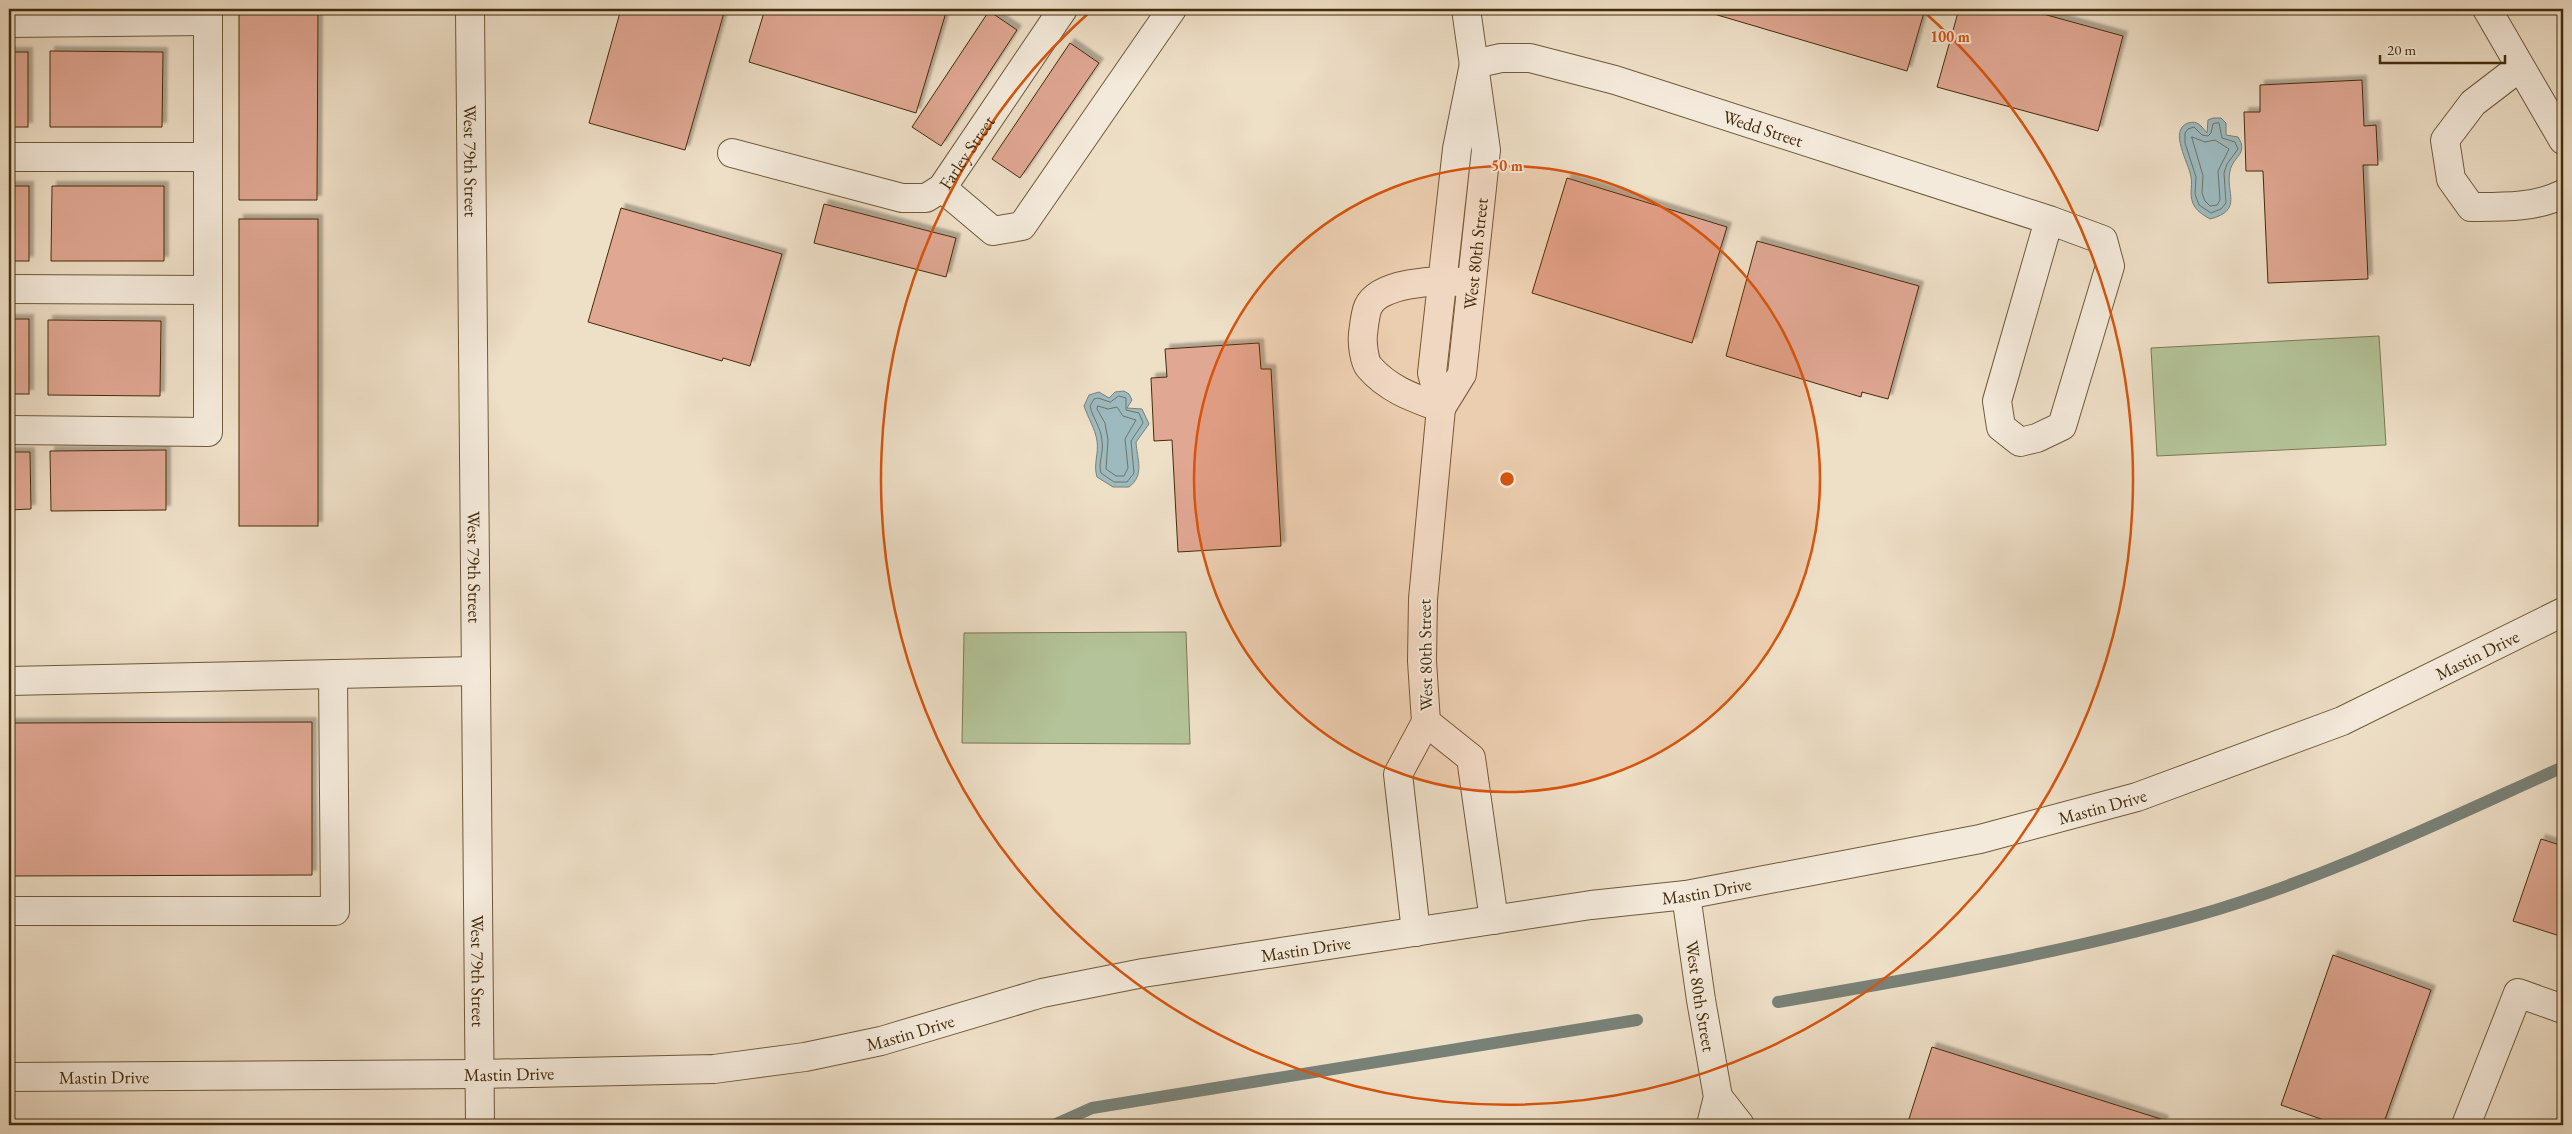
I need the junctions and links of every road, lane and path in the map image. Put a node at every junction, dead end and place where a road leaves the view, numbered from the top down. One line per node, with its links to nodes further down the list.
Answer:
1 (470, 9): 24 (street, West 79th Street)
2 (1063, 9): 14 (street, Farley Street)
3 (1172, 9): 14 (street)
4 (1466, 9): 8 (street, West 80th Street)
5 (2487, 9): 9 (street)
6 (207, 15): 7 (street); 13 (street)
7 (9, 22)
8 (1474, 64): 16 (street, Wedd Street); 17 (street, West 80th Street); 18 (street, West 80th Street)
9 (2520, 67): 10 (street); 15 (street)
10 (2563, 140)
11 (732, 153): 14 (street, Farley Street)
12 (9, 157): 13 (street)
13 (207, 157): 20 (street)
14 (942, 188)
15 (2563, 194)
16 (2049, 220): 16 (street, Wedd Street)
17 (1444, 281): 18 (street); 21 (street, West 80th Street); 21 (street)
18 (1473, 284): 21 (street, West 80th Street)
19 (9, 289): 20 (street)
20 (207, 290): 22 (street)
21 (1441, 408): 27 (street, West 80th Street)
22 (9, 430)
23 (2563, 612): 28 (street, Mastin Drive)
24 (476, 670): 25 (street); 33 (street, West 79th Street)
25 (333, 674): 26 (street); 29 (street)
26 (9, 681)
27 (1426, 722): 30 (street, West 80th Street); 31 (street, West 80th Street)
28 (1686, 895): 30 (street, Mastin Drive); 35 (street, West 80th Street)
29 (9, 910)
30 (1494, 920): 31 (street, Mastin Drive)
31 (1416, 932): 33 (street, Mastin Drive)
32 (2563, 1009): 39 (street)
33 (480, 1074): 34 (street, Mastin Drive); 36 (street, West 79th Street)
34 (9, 1077)
35 (1718, 1097): 37 (street, West 80th Street); 38 (street, West 80th Street)
36 (480, 1125)
37 (1712, 1125)
38 (1740, 1125)
39 (2466, 1125)

